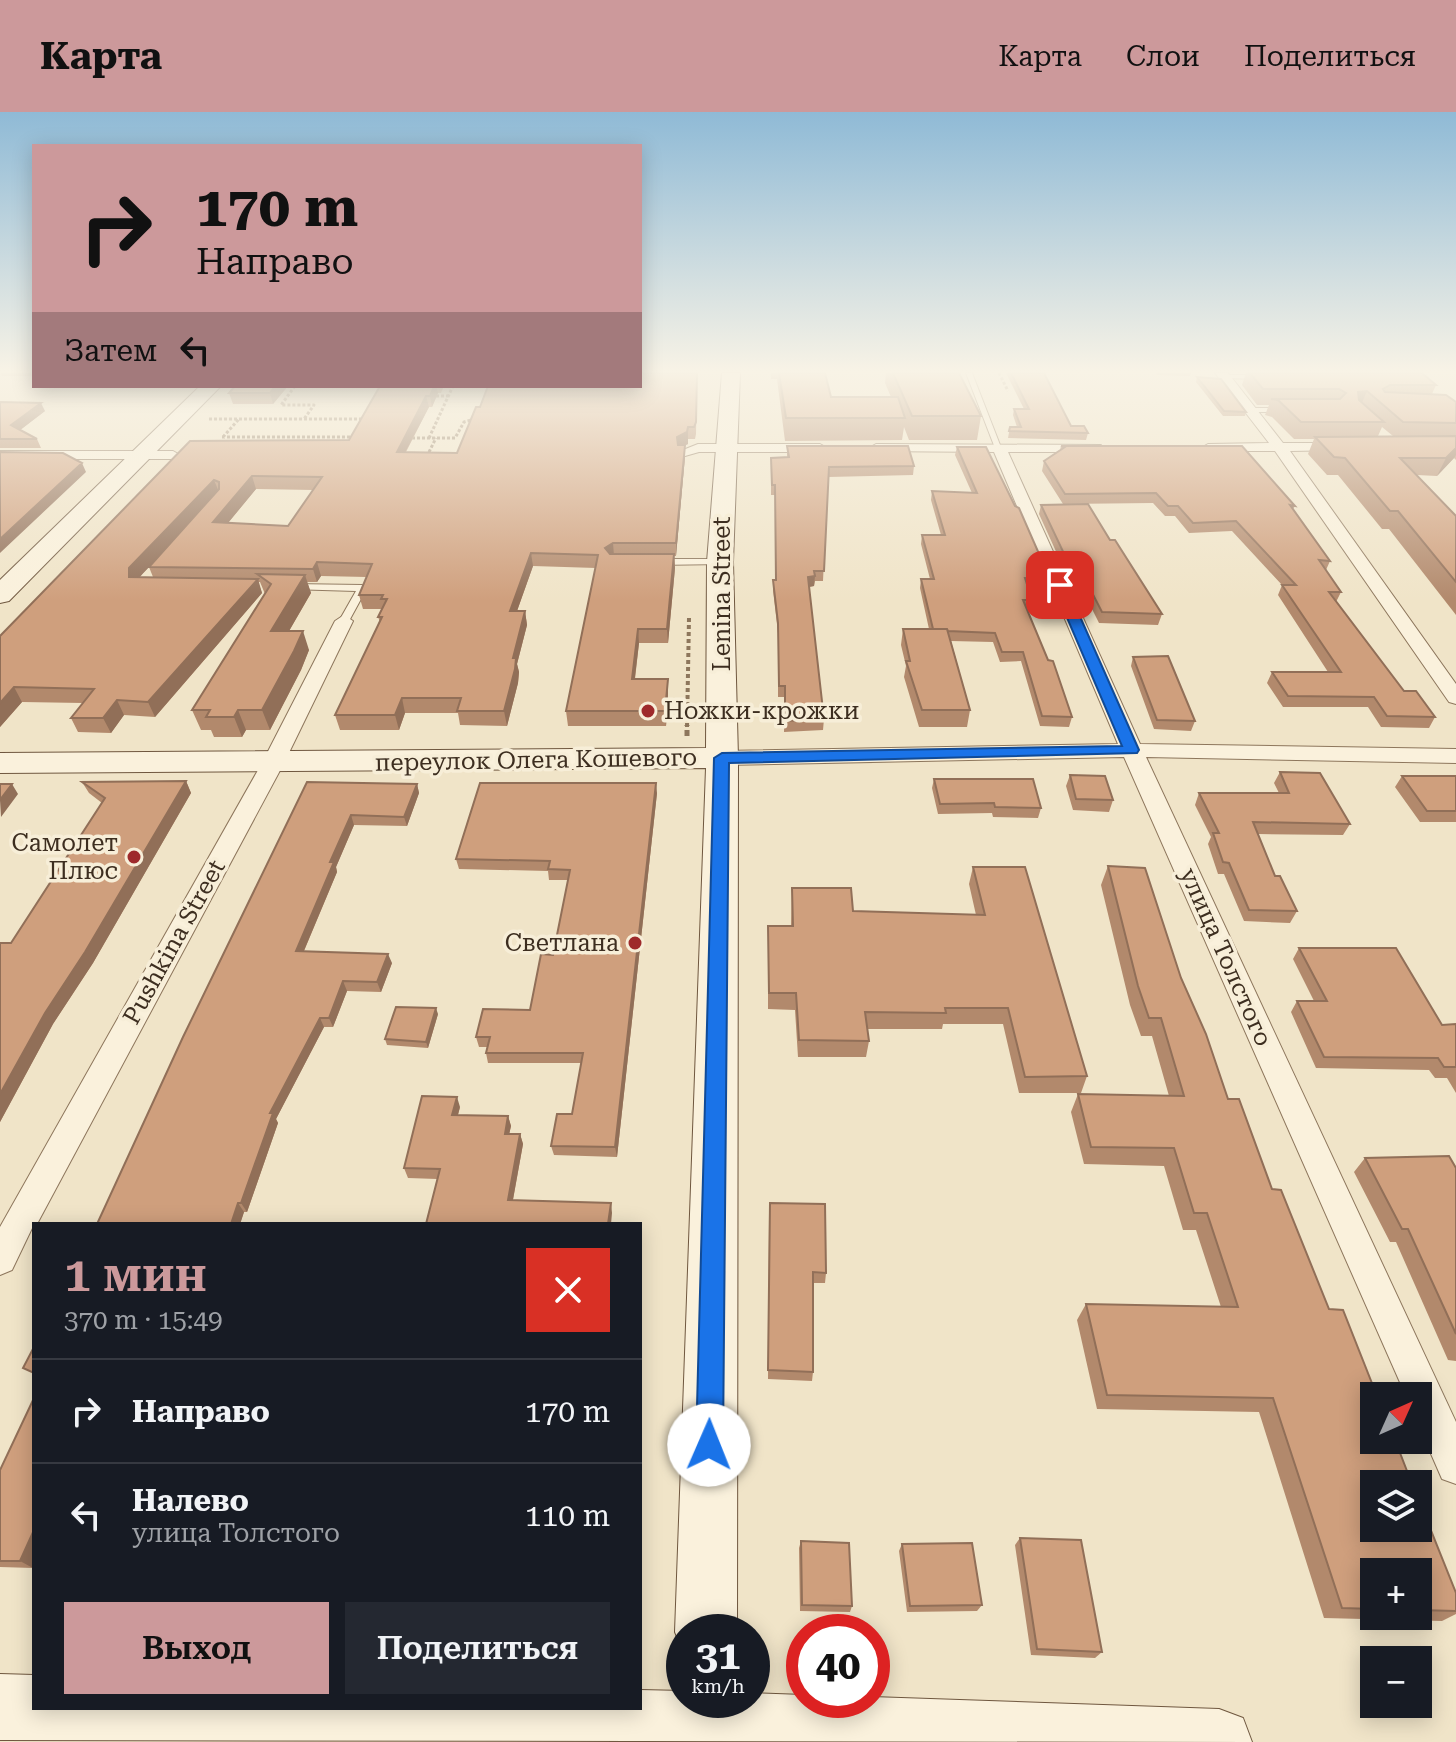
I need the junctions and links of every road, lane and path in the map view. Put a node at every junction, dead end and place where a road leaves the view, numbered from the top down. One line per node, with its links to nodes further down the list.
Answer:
1 (148, 449): 8 (street)
2 (430, 449): 9 (path)
3 (695, 449): 7 (street)
4 (725, 449): 15 (street, Lenina Street)
5 (999, 449): 20 (street, улица Толстого)
6 (1281, 449): 19 (street)
7 (685, 452)
8 (143, 454): 11 (street); 12 (street); 17 (street)
9 (428, 454): 10 (path); 13 (path)
10 (443, 454)
11 (0, 455)
12 (173, 455)
13 (437, 464)
14 (644, 562): 15 (lane)
15 (720, 562): 22 (street, Lenina Street)
16 (283, 587): 18 (lane)
17 (0, 595)
18 (344, 621): 24 (street, Pushkina Street)
19 (1456, 698)
20 (1132, 750): 21 (street, переулок Олега Кошевого); 22 (street, переулок Олега Кошевого); 26 (street, улица Толстого)
21 (1456, 756)
22 (722, 758): 24 (street, переулок Олега Кошевого); 27 (street, Lenina Street)
23 (0, 763): 24 (street, переулок Олега Кошевого)
24 (273, 763): 25 (street, Pushkina Street)
25 (0, 1259)
26 (1456, 1465)
27 (706, 1614)
28 (0, 1707): 29 (street)
29 (32, 1708)
30 (131, 1710): 31 (street)
31 (704, 1722): 32 (street)
32 (1219, 1742)

